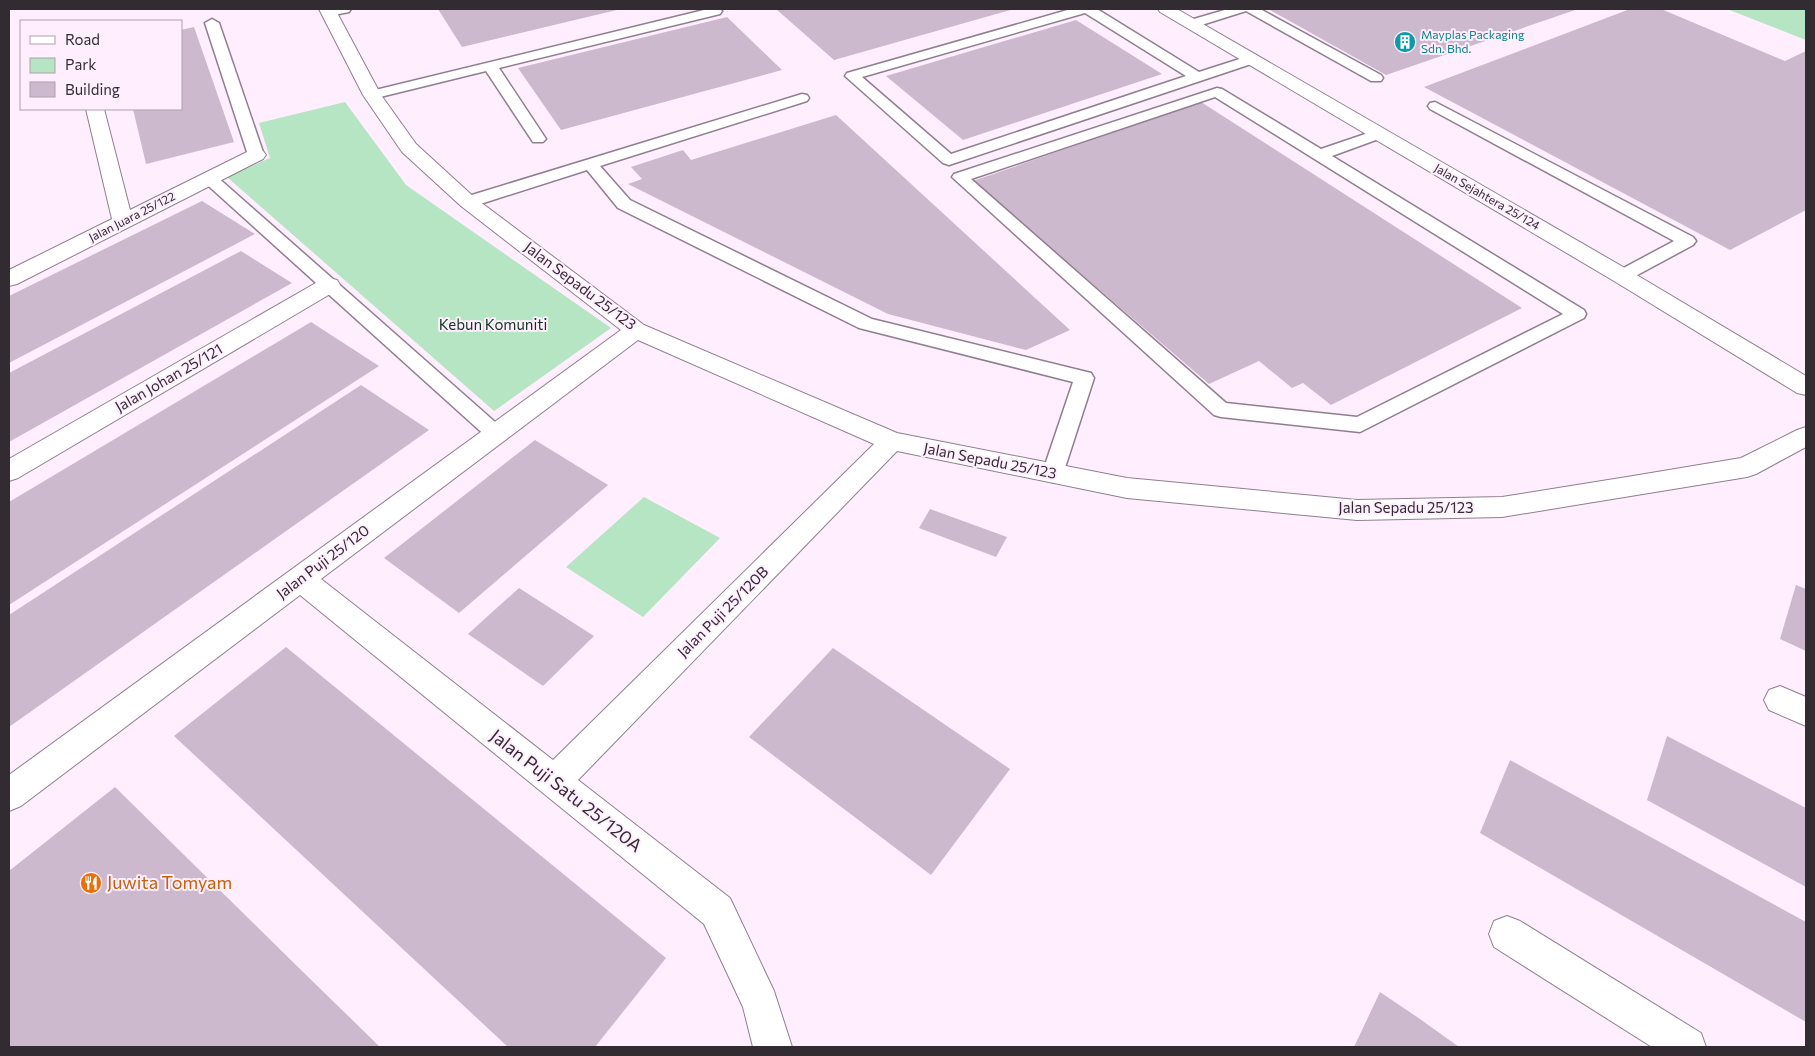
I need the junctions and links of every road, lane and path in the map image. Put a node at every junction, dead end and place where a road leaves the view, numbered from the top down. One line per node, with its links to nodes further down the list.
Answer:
1 (1084, 9): 12 (lane)
2 (1088, 9): 12 (lane)
3 (1166, 9): 9 (street, Jalan Sejahtera 25/124)
4 (1241, 9): 9 (lane)
5 (1251, 9): 13 (lane)
6 (333, 10): 14 (street, Jalan Sepadu 25/123)
7 (715, 11): 11 (lane)
8 (212, 23): 20 (lane)
9 (1192, 24): 10 (street, Jalan Sejahtera 25/124)
10 (1252, 59): 12 (lane); 18 (street, Jalan Sejahtera 25/124)
11 (490, 66): 14 (lane); 19 (lane)
12 (1197, 77)
13 (1376, 78)
14 (372, 95): 24 (street, Jalan Sepadu 25/123)
15 (802, 98): 22 (lane)
16 (1435, 106): 26 (lane)
17 (94, 110): 25 (street)
18 (1379, 134): 21 (lane); 26 (street, Jalan Sejahtera 25/124)
19 (538, 139)
20 (256, 155): 23 (street, Jalan Juara 25/122)
21 (1320, 155): 21 (lane)
22 (590, 164): 24 (lane); 35 (lane)
23 (209, 178): 25 (street, Jalan Juara 25/122); 28 (lane)
24 (468, 202): 29 (street, Jalan Sepadu 25/123)
25 (123, 222): 27 (street, Jalan Juara 25/122)
26 (1622, 276): 30 (street, Jalan Sejahtera 25/124)
27 (9, 279)
28 (329, 284): 31 (lane); 34 (street, Jalan Johan 25/121)
29 (636, 330): 31 (street, Jalan Puji 25/120); 33 (street, Jalan Sepadu 25/123)
30 (1806, 388)
31 (496, 434): 36 (street, Jalan Puji 25/120)
32 (1806, 436): 35 (street, Jalan Sepadu 25/123)
33 (892, 441): 35 (street, Jalan Sepadu 25/123); 37 (street, Jalan Puji 25/120B)
34 (9, 470)
35 (1054, 474)
36 (300, 579): 37 (street, Jalan Puji Satu 25/120A); 38 (street, Jalan Puji 25/120)
37 (554, 782): 40 (street, Jalan Puji Satu 25/120A)
38 (9, 795)
39 (1507, 934): 41 (street)
40 (772, 1047)
41 (1687, 1047)

